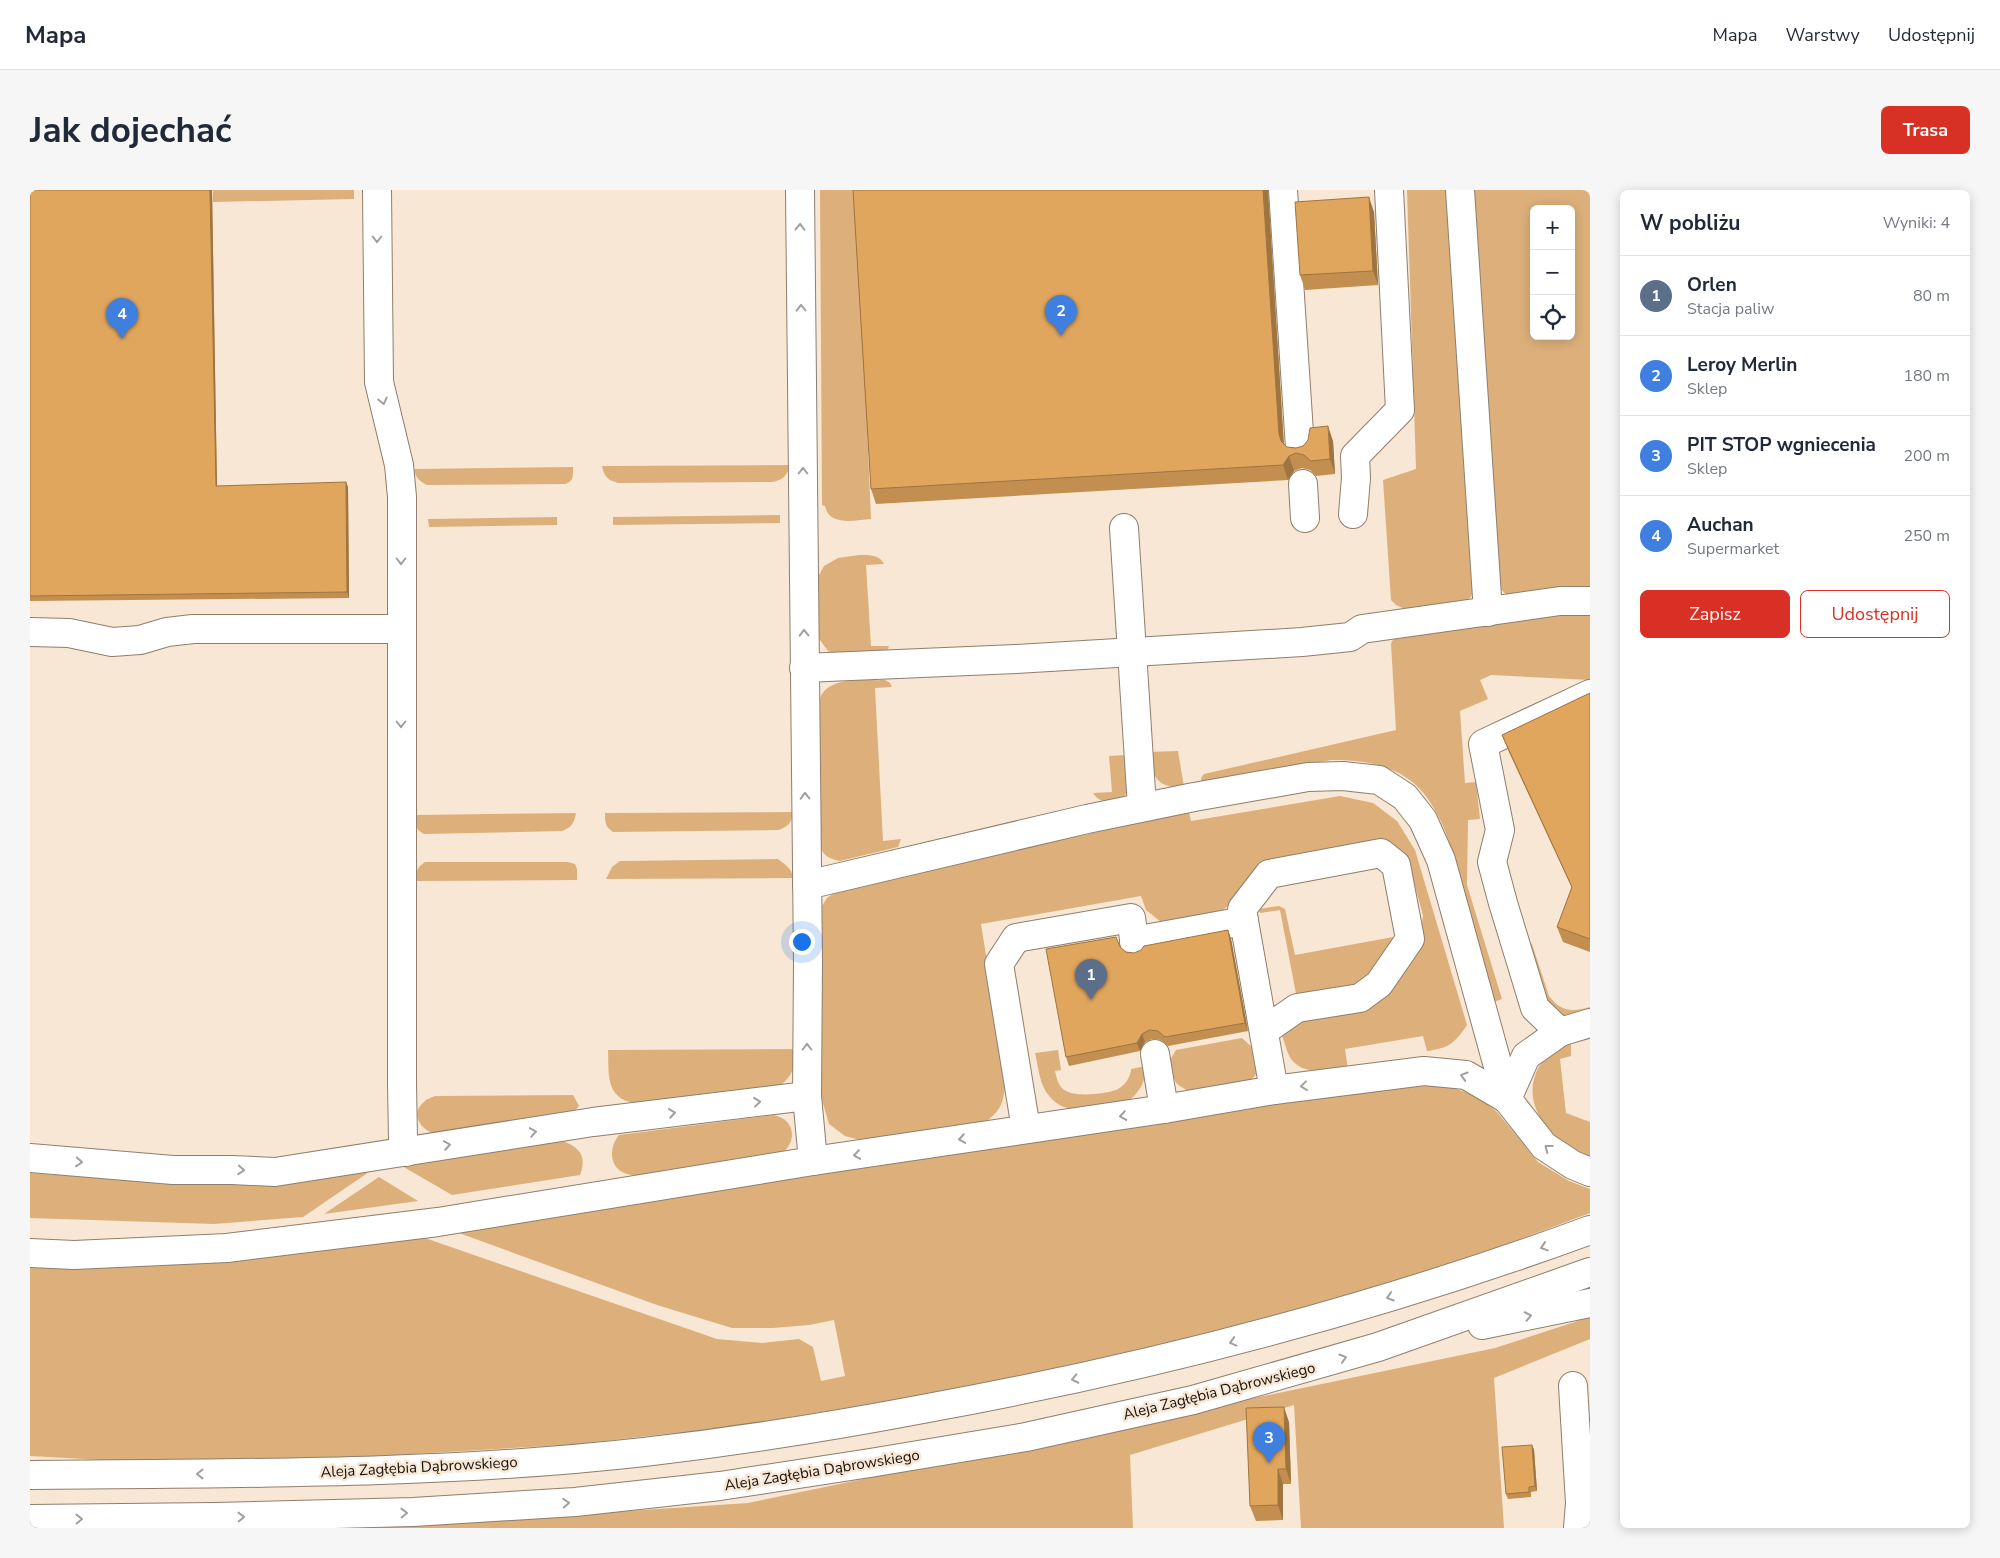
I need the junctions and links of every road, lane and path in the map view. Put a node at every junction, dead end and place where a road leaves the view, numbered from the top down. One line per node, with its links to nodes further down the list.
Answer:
1 (377, 190): 13 (main road, one-way to 13)
2 (800, 190): 16 (main road, one-way to 2)
3 (1284, 190): 6 (main road)
4 (1389, 190): 8 (main road)
5 (1460, 190): 12 (main road)
6 (1300, 448)
7 (1303, 484): 9 (main road)
8 (1353, 514)
9 (1305, 518)
10 (1124, 528): 15 (main road)
11 (1590, 601): 12 (main road)
12 (1488, 612): 15 (main road)
13 (401, 629): 14 (main road); 30 (main road, one-way to 30)
14 (30, 632)
15 (1131, 652): 16 (main road); 18 (main road)
16 (804, 668): 19 (main road, one-way to 16)
17 (1590, 694): 23 (main road)
18 (1142, 807): 19 (main road); 27 (main road)
19 (807, 885): 26 (main road, one-way to 19)
20 (1244, 921): 22 (main road); 22 (main road); 29 (main road)
21 (1590, 1023): 23 (main road)
22 (1264, 1031): 25 (main road)
23 (1560, 1032): 27 (main road)
24 (1155, 1054): 28 (main road)
25 (1274, 1090): 27 (main road, one-way to 25); 28 (main road)
26 (807, 1096): 30 (main road, one-way to 26); 32 (main road)
27 (1507, 1099): 33 (main road, one-way to 27)
28 (1164, 1109): 29 (main road, one-way to 29)
29 (1026, 1129): 32 (main road, one-way to 32)
30 (406, 1152): 31 (main road, one-way to 30)
31 (30, 1158)
32 (813, 1161): 35 (main road)
33 (1590, 1172)
34 (1590, 1230): 40 (main road, Aleja Zagłębia Dąbrowskiego, one-way to 40)
35 (30, 1253)
36 (1590, 1272): 38 (main road, Aleja Zagłębia Dąbrowskiego)
37 (1590, 1303): 38 (main road, one-way to 37)
38 (1378, 1347): 41 (main road, Aleja Zagłębia Dąbrowskiego, one-way to 38)
39 (1573, 1386): 42 (main road)
40 (30, 1475)
41 (30, 1519)
42 (1578, 1528)

